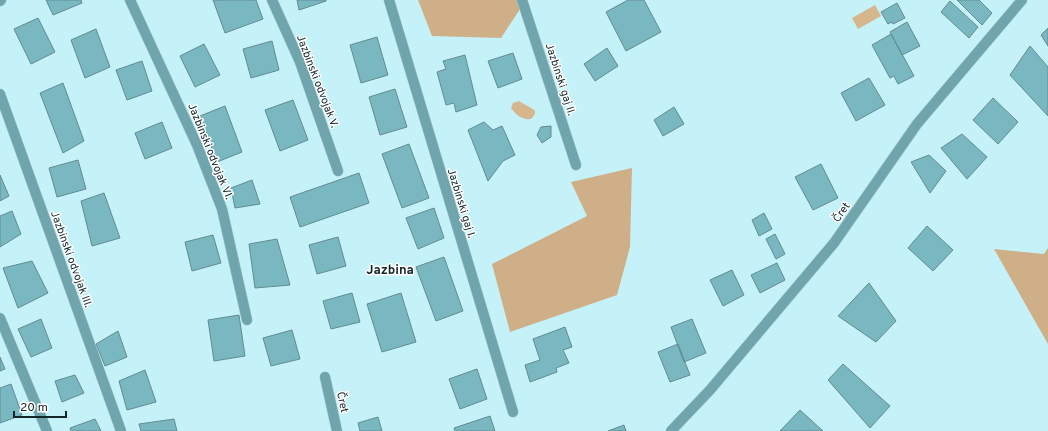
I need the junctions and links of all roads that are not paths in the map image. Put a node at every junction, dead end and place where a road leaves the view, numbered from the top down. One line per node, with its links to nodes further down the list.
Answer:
1 (130, 0): 10 (street, Jazbinski odvojak VI.)
2 (272, 0): 8 (street, Jazbinski odvojak V.)
3 (389, 0): 12 (street, Jazbinski gaj I.)
4 (522, 0): 7 (street, Jazbinski gaj II.)
5 (1022, 0): 16 (street, Čret)
6 (0, 94): 14 (street, Jazbinski odvojak III.)
7 (576, 165)
8 (338, 172)
9 (0, 318): 13 (street)
10 (247, 320)
11 (325, 377): 15 (street, Čret)
12 (513, 412)
13 (47, 431)
14 (121, 431)
15 (337, 431)
16 (671, 431)

